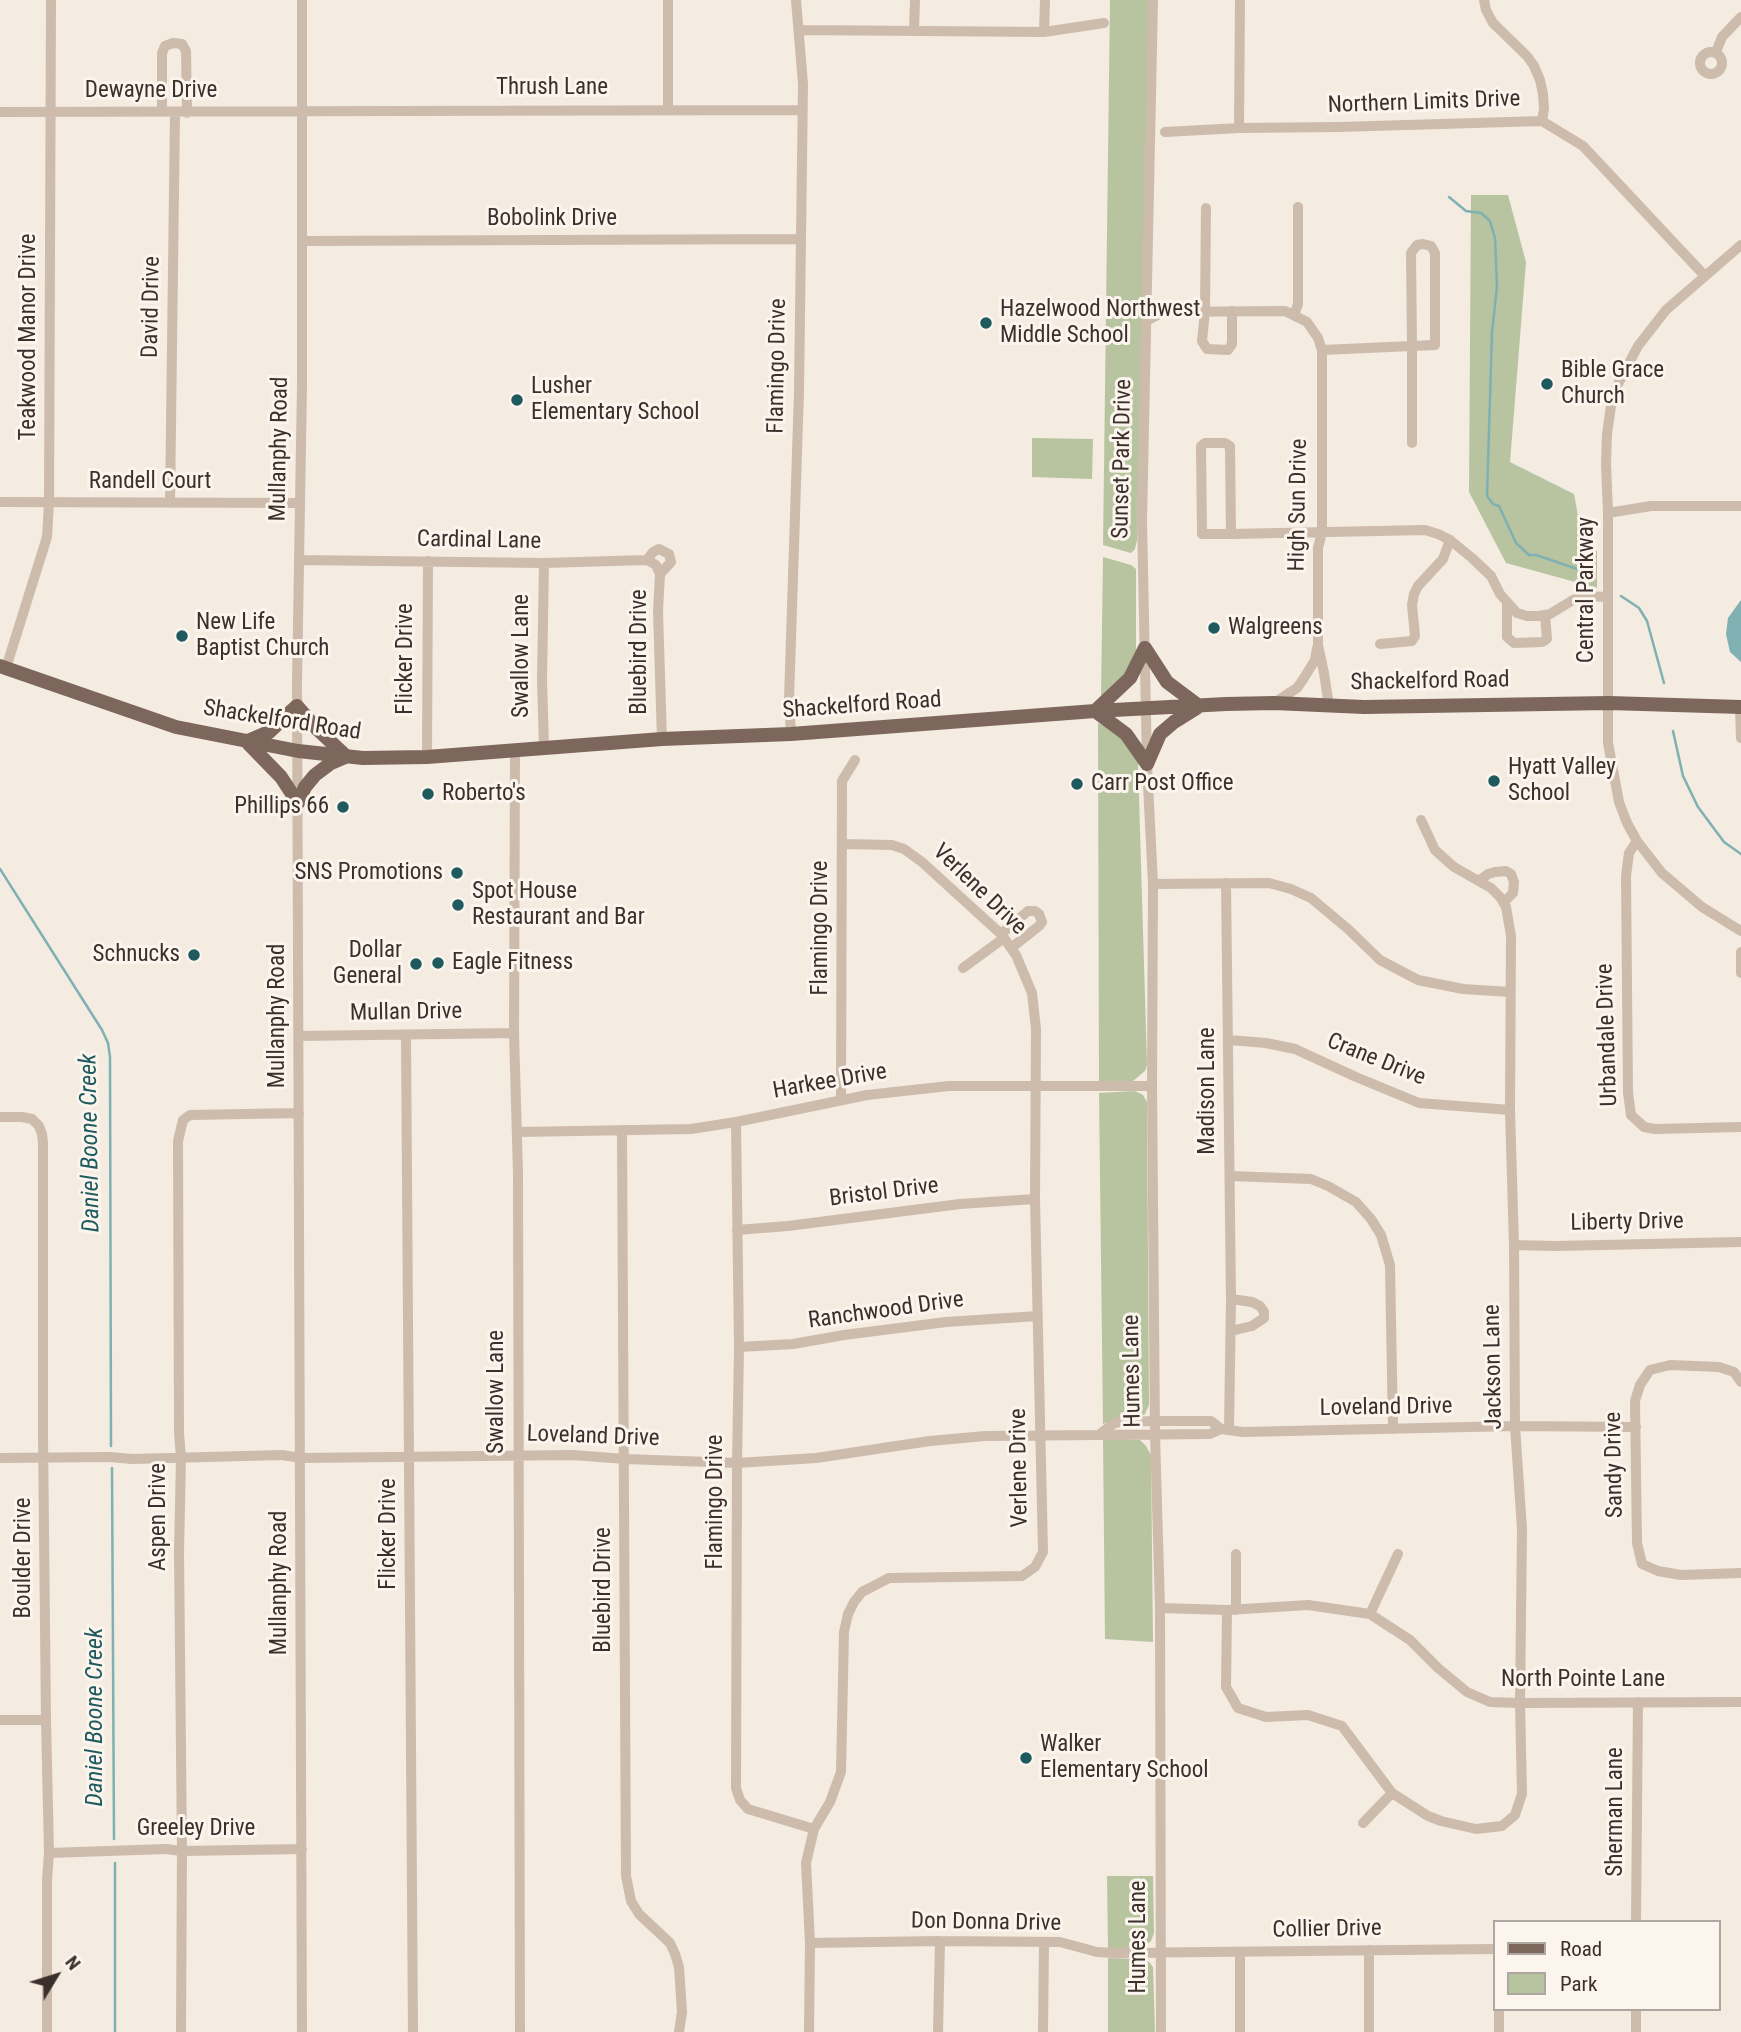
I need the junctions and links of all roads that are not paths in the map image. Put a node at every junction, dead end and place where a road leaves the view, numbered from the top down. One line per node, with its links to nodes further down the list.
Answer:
1 (51, 0): 19 (street, Teakwood Manor Drive)
2 (302, 0): 17 (street, Mullanphy Road)
3 (668, 0): 16 (street)
4 (796, 0): 12 (street, Flamingo Drive)
5 (915, 0): 13 (street)
6 (1045, 0): 14 (street)
7 (1153, 0): 35 (street, Sunset Park Drive)
8 (1240, 0): 24 (street)
9 (1484, 0): 23 (street)
10 (1741, 17): 15 (street)
11 (1104, 23): 14 (street)
12 (799, 30): 13 (street); 18 (street, Flamingo Drive)
13 (914, 30): 14 (street)
14 (1044, 32)
15 (1716, 52)
16 (668, 109): 17 (street, Thrush Lane); 18 (street, Thrush Lane)
17 (302, 110): 22 (street, Dewayne Drive); 29 (street, Mullanphy Road)
18 (802, 110): 28 (street, Flamingo Drive)
19 (52, 111): 20 (street, Dewayne Drive); 21 (street, Dewayne Drive); 40 (street, Teakwood Manor Drive)
20 (0, 112)
21 (162, 113): 22 (street, Dewayne Drive); 22 (street, David Drive)
22 (181, 113): 41 (street, David Drive)
23 (1542, 121): 24 (street, Northern Limits Drive); 31 (street, Northern Limits Drive)
24 (1239, 128): 25 (street, Northern Limits Drive)
25 (1165, 132)
26 (1298, 207): 34 (street)
27 (1206, 208): 32 (street)
28 (801, 239): 29 (street, Bobolink Drive); 67 (street, Flamingo Drive)
29 (302, 241): 42 (street, Mullanphy Road)
30 (1741, 245): 31 (street, Central Parkway)
31 (1704, 275): 44 (street, Central Parkway)
32 (1205, 311): 33 (street); 33 (street); 35 (street)
33 (1232, 311): 34 (street)
34 (1294, 315): 37 (street)
35 (1146, 321): 57 (street, Sunset Park Drive)
36 (1412, 346): 36 (street); 37 (street); 38 (street)
37 (1322, 350): 45 (street, High Sun Drive)
38 (1412, 443)
39 (0, 502): 40 (street, Randell Court)
40 (49, 503): 41 (street, Randell Court); 58 (street, Teakwood Manor Drive)
41 (170, 503): 42 (street, Randell Court)
42 (300, 503): 48 (street, Mullanphy Road)
43 (1741, 506): 44 (street)
44 (1608, 513): 52 (street, Central Parkway)
45 (1322, 532): 46 (street); 47 (street); 56 (street, High Sun Drive)
46 (1231, 534): 46 (street)
47 (1450, 540): 53 (street); 55 (street)
48 (300, 560): 49 (street, Cardinal Lane); 61 (street, Mullanphy Road)
49 (428, 561): 50 (street, Cardinal Lane); 75 (street, Flicker Drive)
50 (544, 564): 51 (street, Cardinal Lane); 71 (street, Swallow Lane)
51 (654, 566): 69 (street, Bluebird Drive)
52 (1607, 597): 54 (street); 59 (street, Central Parkway)
53 (1507, 604): 54 (street); 54 (street)
54 (1545, 615)
55 (1380, 644)
56 (1318, 645): 60 (street); 63 (street, High Sun Drive)
57 (1145, 648): 62 (main road); 65 (street, Sunset Park Drive); 66 (main road)
58 (3, 667): 70 (main road, Shackelford Road)
59 (1609, 703): 63 (main road, Shackelford Road); 64 (main road, Shackelford Road); 80 (street, Central Parkway)
60 (1274, 704): 62 (main road, Shackelford Road); 63 (main road, Shackelford Road)
61 (298, 706): 70 (main road); 72 (street, Mullanphy Road); 74 (main road)
62 (1199, 706): 65 (main road, Shackelford Road); 77 (main road)
63 (1329, 706)
64 (1740, 707): 68 (street)
65 (1147, 709): 66 (main road, Shackelford Road); 77 (street, Humes Lane)
66 (1095, 711): 67 (main road, Shackelford Road); 77 (main road)
67 (791, 734): 69 (main road, Shackelford Road)
68 (1741, 738)
69 (662, 739): 71 (main road, Shackelford Road)
70 (247, 742): 72 (main road, Shackelford Road); 78 (main road)
71 (544, 748): 73 (main road, Shackelford Road)
72 (298, 751): 74 (main road, Shackelford Road); 78 (street, Mullanphy Road)
73 (515, 752): 75 (main road, Shackelford Road); 93 (street, Swallow Lane)
74 (346, 756): 75 (main road, Shackelford Road); 78 (main road)
75 (427, 757)
76 (855, 760): 81 (street, Flamingo Drive)
77 (1147, 764): 84 (street, Humes Lane)
78 (298, 803): 95 (street, Mullanphy Road)
79 (1421, 820): 82 (street)
80 (1637, 841): 86 (street, Central Parkway); 104 (street, Urbandale Drive)
81 (842, 844): 87 (street, Verlene Drive); 99 (street, Flamingo Drive)
82 (1479, 881): 85 (street); 85 (street, Jackson Lane)
83 (1226, 883): 84 (street); 92 (street); 96 (street, Madison Lane)
84 (1153, 884): 98 (street, Humes Lane)
85 (1504, 902): 92 (street, Jackson Lane)
86 (1741, 931)
87 (1002, 936): 88 (street, Verlene Drive); 88 (street); 90 (street)
88 (1011, 948): 97 (street, Verlene Drive)
89 (1741, 951): 91 (street)
90 (963, 968)
91 (1741, 973)
92 (1510, 992): 100 (street, Jackson Lane)
93 (514, 1033): 94 (street, Mullan Drive); 106 (street, Swallow Lane)
94 (406, 1035): 95 (street, Mullan Drive); 126 (street, Flicker Drive)
95 (299, 1036): 101 (street, Mullanphy Road)
96 (1229, 1040): 100 (street, Crane Drive); 107 (street, Madison Lane)
97 (1037, 1085): 98 (street, Harkee Drive); 99 (street, Harkee Drive); 108 (street, Verlene Drive)
98 (1152, 1086): 117 (street, Humes Lane)
99 (841, 1100): 103 (street, Harkee Drive)
100 (1510, 1110): 111 (street, Jackson Lane)
101 (299, 1113): 129 (street, Aspen Drive); 130 (street, Mullanphy Road)
102 (0, 1117): 128 (street, Boulder Drive)
103 (736, 1122): 105 (street, Harkee Drive); 109 (street, Flamingo Drive)
104 (1741, 1127)
105 (622, 1130): 106 (street, Harkee Drive); 131 (street, Bluebird Drive)
106 (517, 1132): 125 (street, Swallow Lane)
107 (1230, 1176): 112 (street, Madison Lane); 121 (street)
108 (1035, 1199): 109 (street, Bristol Drive); 113 (street, Verlene Drive)
109 (737, 1230): 115 (street, Flamingo Drive)
110 (1741, 1242): 111 (street, Liberty Drive)
111 (1514, 1245): 118 (street, Jackson Lane)
112 (1231, 1299): 114 (street, Madison Lane); 114 (street)
113 (1038, 1316): 115 (street, Ranchwood Drive); 124 (street, Verlene Drive)
114 (1231, 1331): 120 (street, Madison Lane)
115 (739, 1347): 132 (street, Flamingo Drive)
116 (1741, 1382): 119 (street, Sandy Drive)
117 (1155, 1421): 120 (street, Loveland Drive); 122 (street, Loveland Drive); 123 (street, Humes Lane)
118 (1515, 1426): 119 (street, Loveland Drive); 121 (street, Loveland Drive); 141 (street, Jackson Lane)
119 (1636, 1427): 135 (street, Sandy Drive)
120 (1225, 1429): 121 (street, Loveland Drive); 123 (street, Loveland Drive)
121 (1393, 1429)
122 (1100, 1434): 123 (street, Loveland Drive); 124 (street, Loveland Drive)
123 (1155, 1434): 136 (street, Humes Lane)
124 (1041, 1435): 132 (street, Loveland Drive); 146 (street, Verlene Drive)
125 (518, 1455): 126 (street, Loveland Drive); 131 (street, Loveland Drive); 164 (street, Swallow Lane)
126 (410, 1456): 130 (street, Loveland Drive); 163 (street, Flicker Drive)
127 (0, 1458): 128 (street, Loveland Drive)
128 (44, 1458): 129 (street, Loveland Drive); 143 (street, Boulder Drive)
129 (181, 1458): 130 (street, Loveland Drive); 148 (street, Aspen Drive)
130 (301, 1458): 147 (street, Mullanphy Road)
131 (625, 1459): 132 (street, Loveland Drive); 165 (street, Bluebird Drive)
132 (737, 1463): 146 (street, Flamingo Drive)
133 (1236, 1554): 137 (street)
134 (1398, 1554): 138 (street)
135 (1741, 1573)
136 (1160, 1608): 137 (street, North Pointe Lane); 157 (street, Humes Lane)
137 (1232, 1610): 138 (street, North Pointe Lane); 144 (street)
138 (1370, 1614): 141 (street, North Pointe Lane)
139 (1638, 1702): 140 (street, North Pointe Lane); 141 (street, North Pointe Lane); 150 (street, Sherman Lane)
140 (1741, 1702)
141 (1520, 1703): 144 (street, Jackson Lane)
142 (0, 1720): 143 (street)
143 (46, 1720): 149 (street, Boulder Drive)
144 (1392, 1793): 145 (street)
145 (1363, 1823)
146 (814, 1829): 153 (street, Verlene Drive)
147 (302, 1849): 148 (street, Greeley Drive); 162 (street, Mullanphy Road)
148 (181, 1851): 149 (street, Greeley Drive); 161 (street, Aspen Drive)
149 (49, 1853): 160 (street, Boulder Drive)
150 (1636, 1920)
151 (940, 1941): 152 (street, Don Donna Drive); 153 (street, Don Donna Drive); 167 (street)
152 (1044, 1942): 157 (street, Don Donna Drive); 168 (street)
153 (810, 1943): 166 (street, Verlene Drive)
154 (1369, 1950): 155 (street, Collier Drive); 156 (street, Collier Drive); 171 (street)
155 (1492, 1950)
156 (1240, 1952): 157 (street, Collier Drive); 170 (street)
157 (1161, 1953): 169 (street, Humes Lane)
158 (1499, 2011): 172 (street)
159 (1636, 2011): 173 (street)
160 (47, 2032)
161 (181, 2032)
162 (302, 2032)
163 (413, 2032)
164 (520, 2032)
165 (679, 2032)
166 (809, 2032)
167 (938, 2032)
168 (1043, 2032)
169 (1161, 2032)
170 (1240, 2032)
171 (1369, 2032)
172 (1499, 2032)
173 (1636, 2032)

